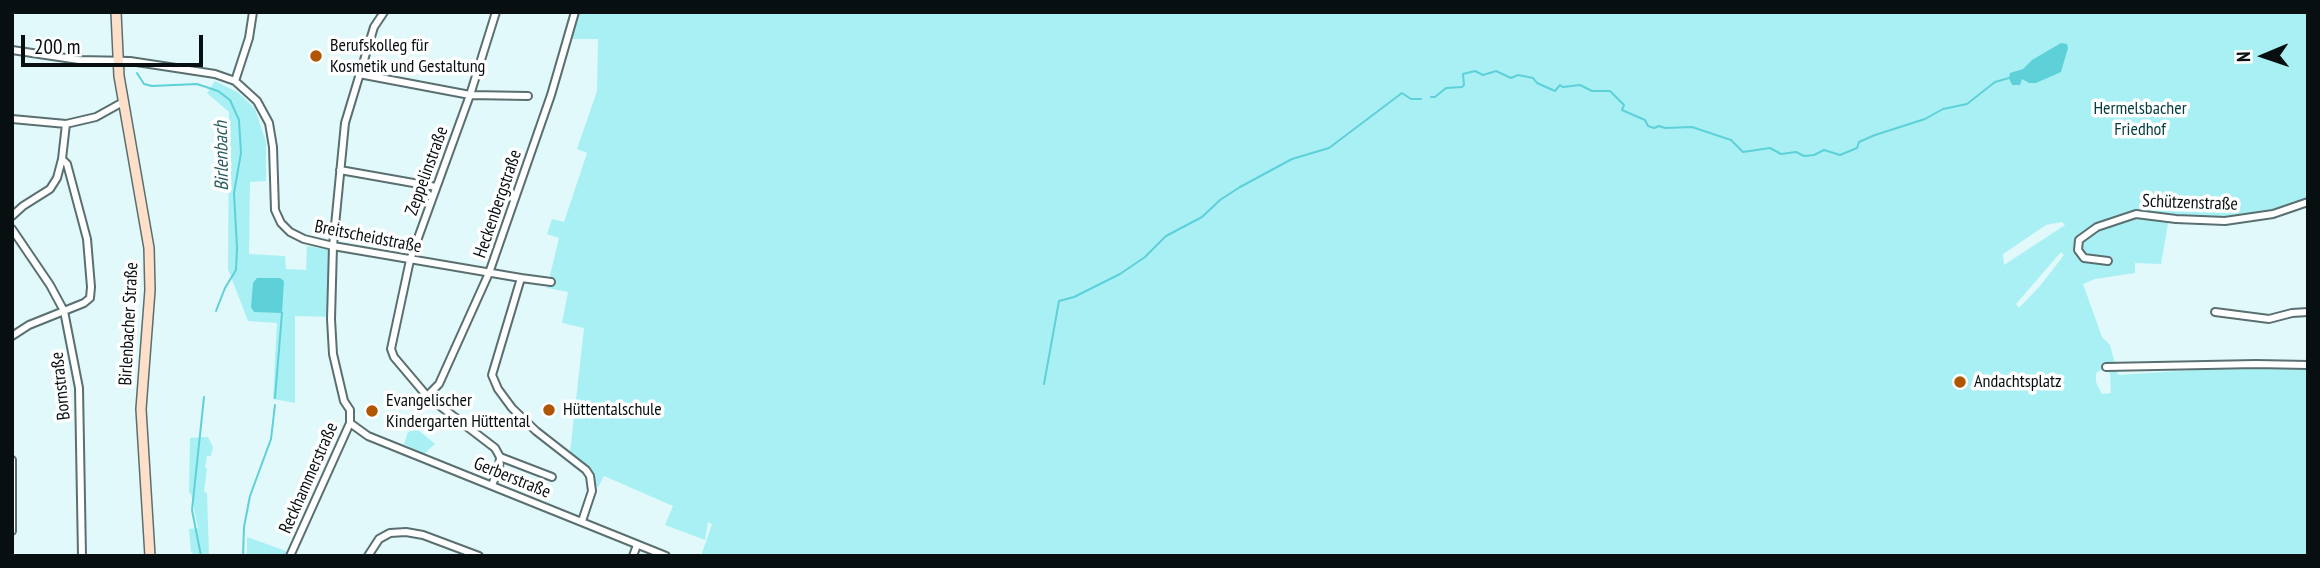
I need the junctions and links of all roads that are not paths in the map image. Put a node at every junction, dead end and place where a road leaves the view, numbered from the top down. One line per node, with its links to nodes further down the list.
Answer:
1 (116, 12): 8 (main road, Birlenbacher Straße)
2 (253, 12): 10 (street)
3 (384, 12): 9 (street, Reckhammerstraße)
4 (485, 12): 6 (street)
5 (575, 12): 25 (street, Heckenbergstraße)
6 (496, 14): 11 (street, Zeppelinstraße)
7 (12, 50): 8 (street)
8 (117, 60): 10 (street); 13 (main road, Birlenbacher Straße)
9 (359, 74): 11 (street); 17 (street, Reckhammerstraße)
10 (236, 81): 22 (street, Breitscheidstraße)
11 (470, 95): 12 (street); 18 (street, Zeppelinstraße)
12 (528, 96)
13 (123, 102): 15 (street); 44 (main road, Birlenbacher Straße)
14 (12, 119): 15 (street)
15 (66, 124): 16 (street)
16 (62, 159): 20 (street); 28 (street)
17 (340, 170): 18 (street); 22 (street, Reckhammerstraße)
18 (436, 187): 23 (street, Zeppelinstraße)
19 (2308, 202): 24 (street, Schützenstraße)
20 (13, 214)
21 (12, 229): 28 (street, Bornstraße)
22 (333, 246): 23 (street, Breitscheidstraße); 35 (street, Reckhammerstraße)
23 (410, 260): 25 (street, Breitscheidstraße); 34 (street, Zeppelinstraße)
24 (2108, 261)
25 (489, 274): 26 (street, Breitscheidstraße); 34 (street, Heckenbergstraße)
26 (521, 278): 27 (street, Breitscheidstraße); 40 (street)
27 (551, 282)
28 (64, 311): 31 (street); 43 (street, Bornstraße)
29 (2215, 312): 30 (street)
30 (2308, 312)
31 (12, 336)
32 (2308, 365): 33 (street)
33 (2106, 367)
34 (427, 396): 36 (street, Zeppelinstraße)
35 (350, 423): 39 (street, Gerberstraße); 45 (street, Reckhammerstraße)
36 (500, 457): 38 (street, Zeppelinstraße); 39 (street)
37 (12, 460): 41 (street)
38 (552, 477)
39 (492, 485): 40 (street, Gerberstraße)
40 (582, 521): 42 (street, Gerberstraße)
41 (12, 531)
42 (637, 545): 48 (street); 49 (street, Gerberstraße)
43 (82, 556)
44 (150, 556)
45 (290, 556)
46 (368, 556): 47 (street)
47 (479, 556)
48 (633, 556)
49 (666, 556)

